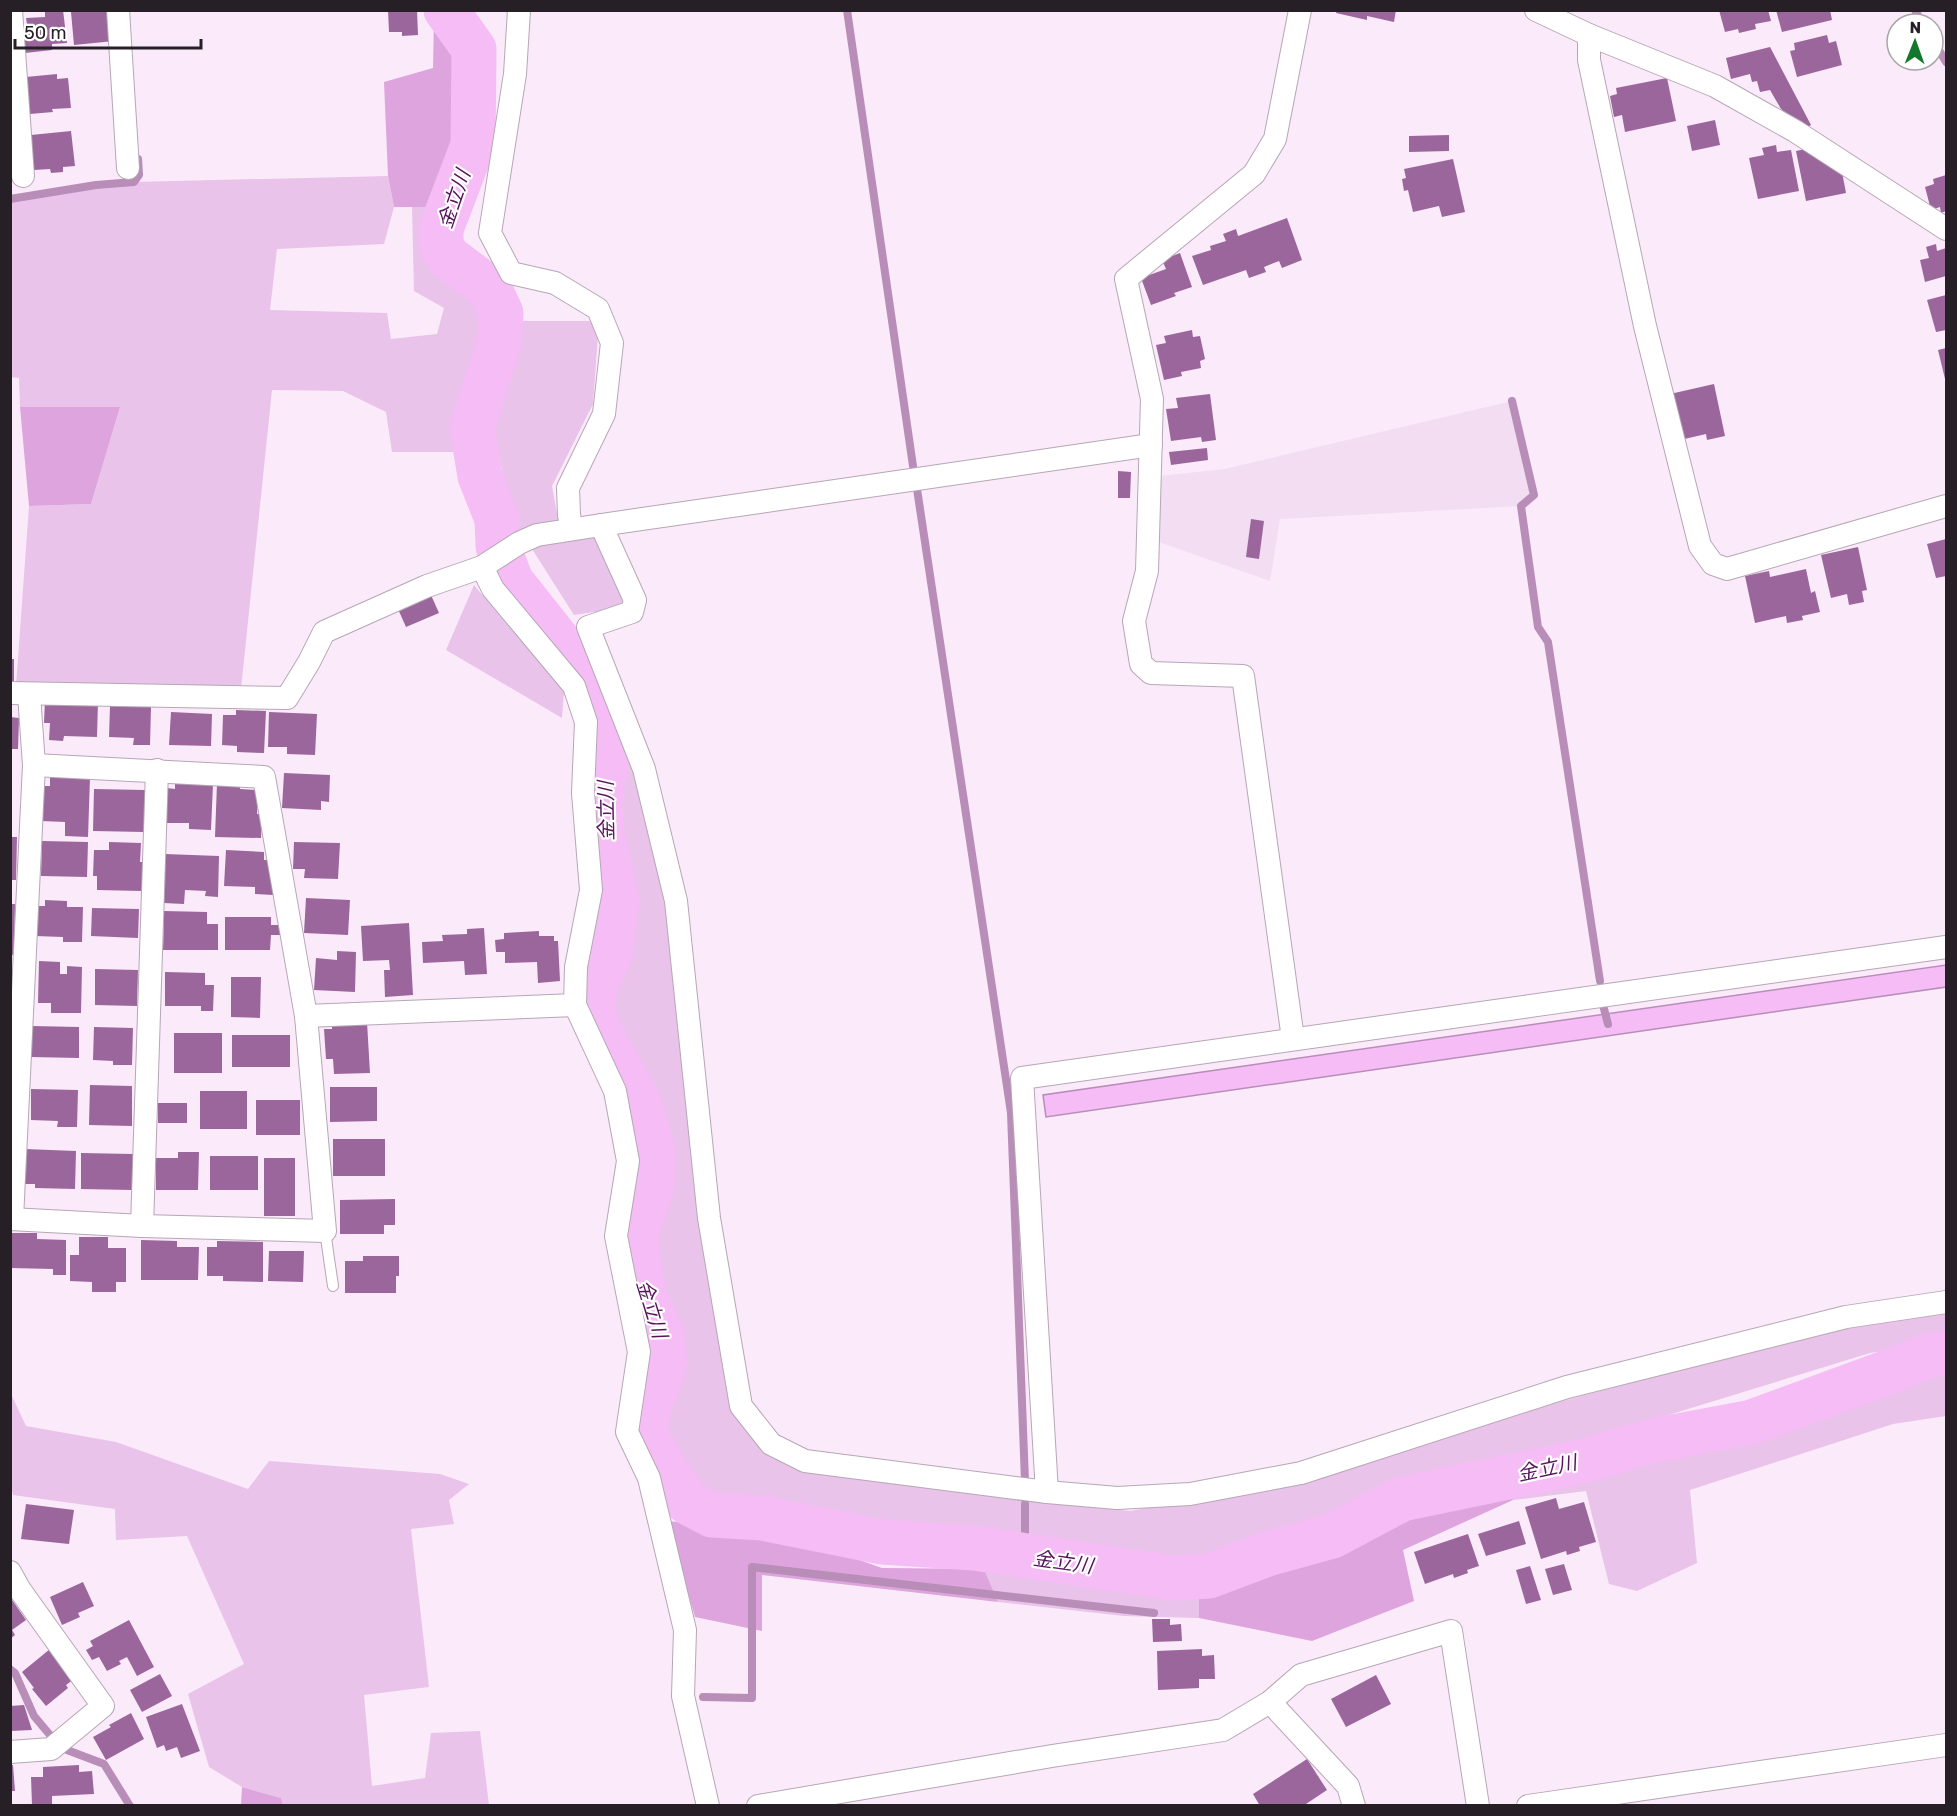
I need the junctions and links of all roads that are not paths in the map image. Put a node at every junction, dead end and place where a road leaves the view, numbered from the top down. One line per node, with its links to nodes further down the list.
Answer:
1 (11, 10): 8 (street)
2 (118, 10): 7 (street)
3 (519, 10): 13 (street)
4 (1300, 10): 10 (street)
5 (1536, 10): 6 (street)
6 (1590, 35): 9 (street); 11 (street)
7 (128, 168)
8 (23, 176)
9 (1947, 229)
10 (1151, 445): 12 (street); 21 (street)
11 (1947, 506)
12 (601, 525): 13 (street); 27 (street)
13 (572, 529): 14 (street)
14 (482, 567): 15 (street); 19 (street)
15 (20, 694): 16 (street)
16 (34, 765): 17 (street); 22 (street)
17 (157, 770): 20 (street); 23 (street)
18 (1947, 947): 21 (street)
19 (575, 1005): 20 (street); 32 (street)
20 (306, 1016): 24 (street)
21 (1293, 1039): 27 (street)
22 (11, 1219): 23 (street)
23 (142, 1226): 24 (street)
24 (325, 1231): 25 (lane)
25 (333, 1286)
26 (1947, 1302): 27 (street)
27 (1047, 1492)
28 (10, 1572): 31 (street)
29 (1270, 1702): 33 (street); 34 (street); 35 (street)
30 (1947, 1746): 36 (street)
31 (10, 1752)
32 (708, 1806)
33 (758, 1806)
34 (1354, 1806)
35 (1478, 1806)
36 (1528, 1806)

